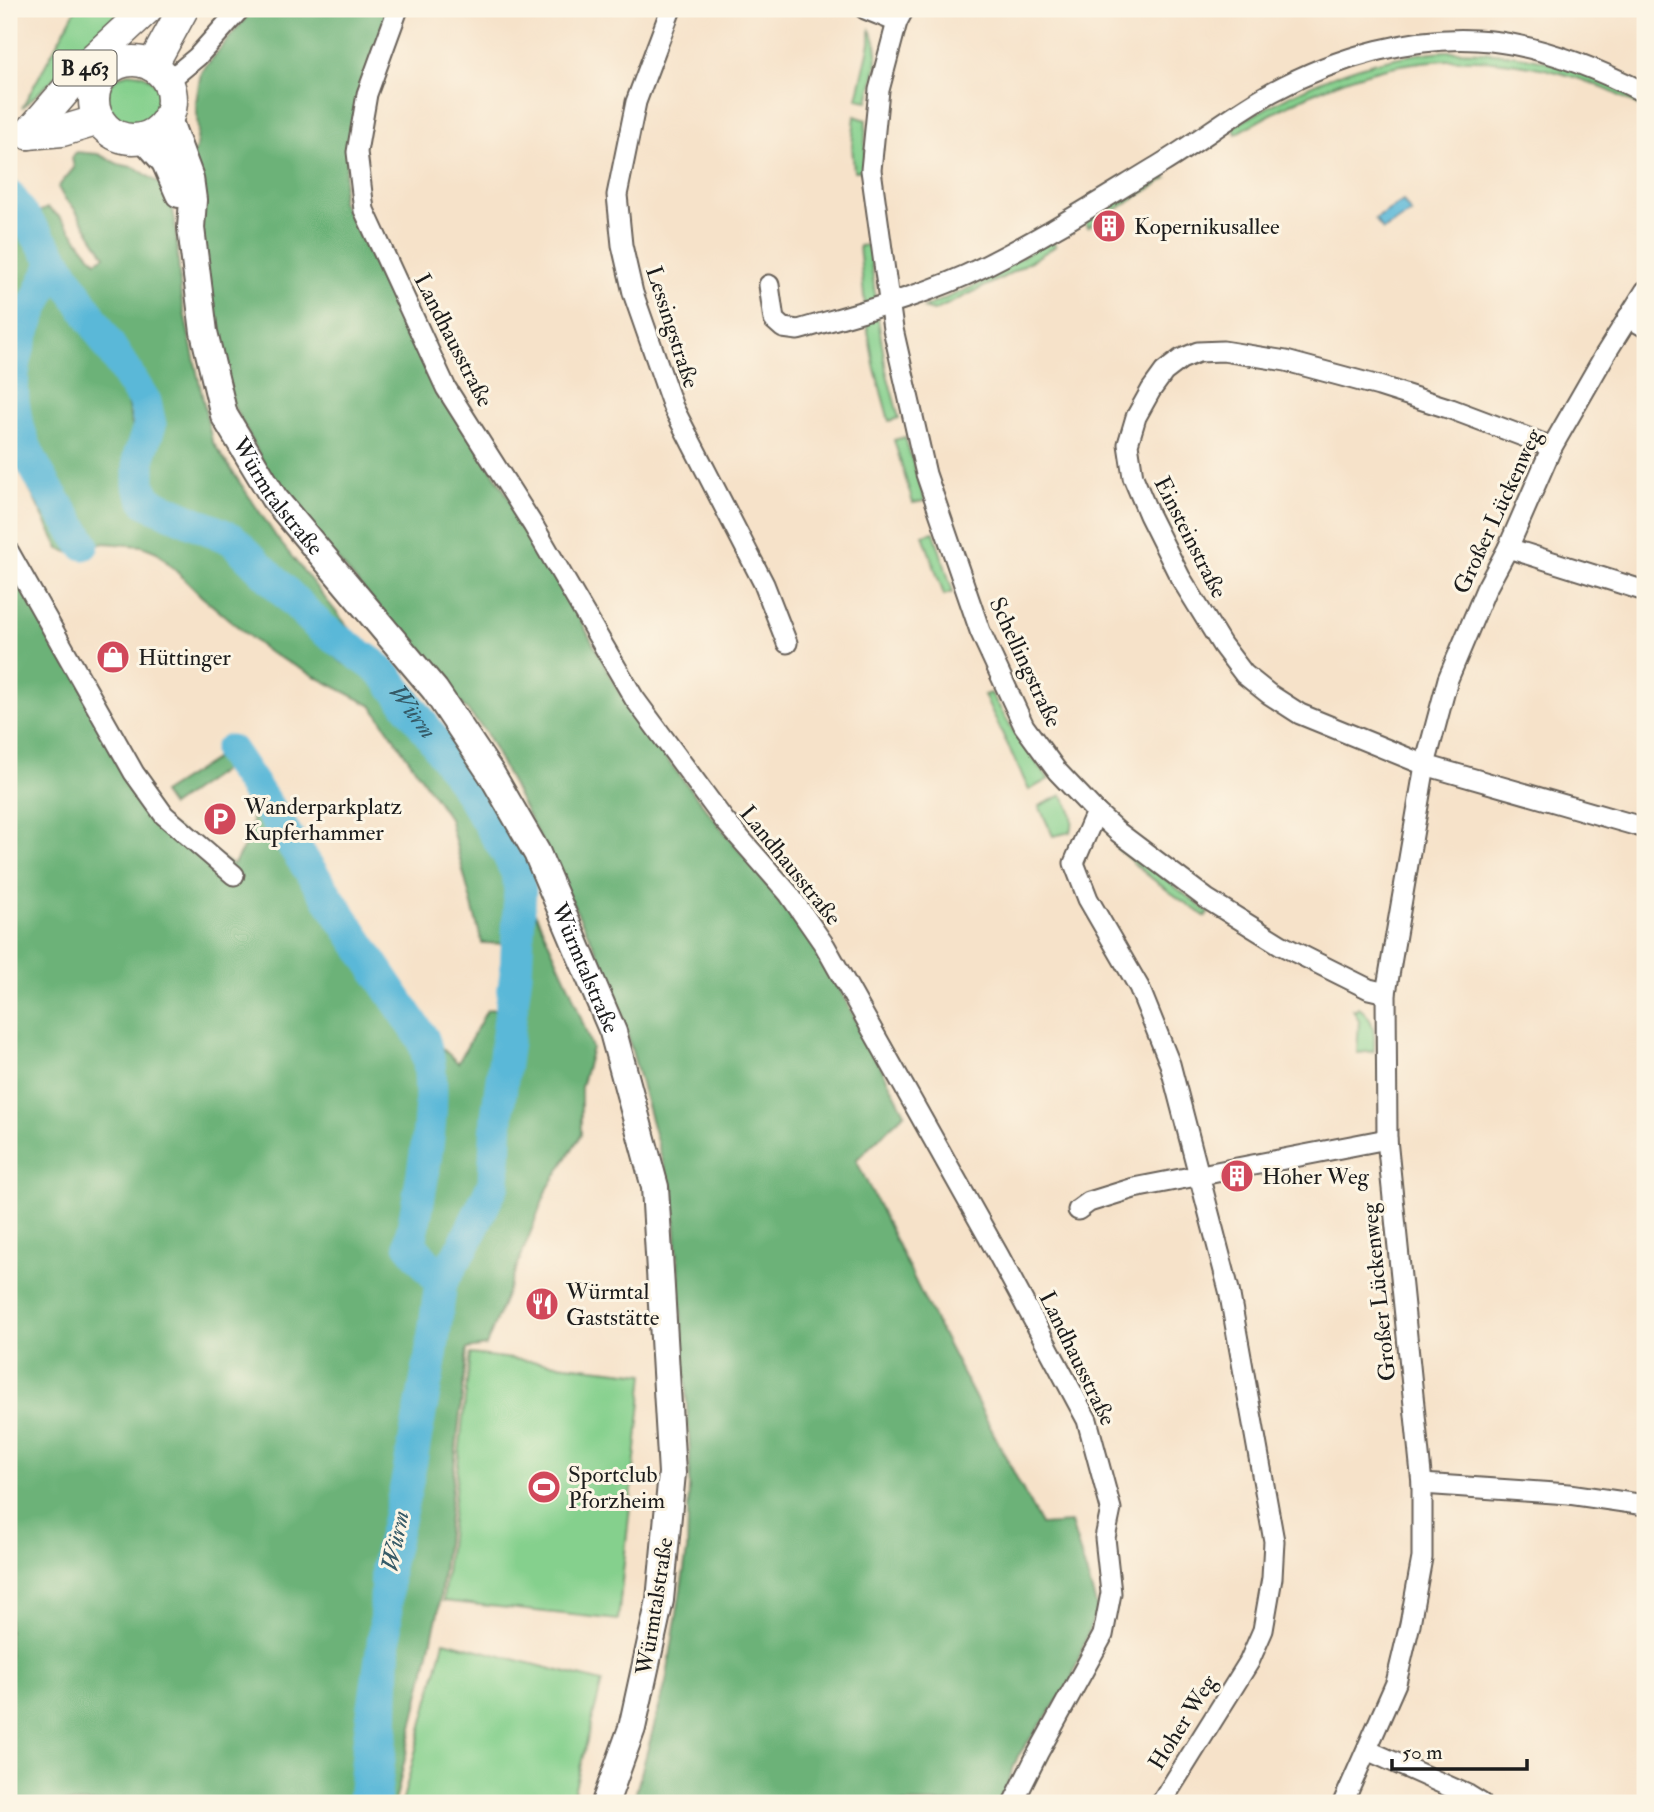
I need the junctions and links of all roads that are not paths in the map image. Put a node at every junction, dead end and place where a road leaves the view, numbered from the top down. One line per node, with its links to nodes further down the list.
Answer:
1 (147, 9): 14 (main road, B 463)
2 (160, 9): 9 (main road)
3 (183, 9): 9 (main road)
4 (240, 9): 9 (street)
5 (398, 9): 38 (street, Landhausstraße)
6 (671, 9): 25 (street, Lessingstraße)
7 (865, 9): 8 (street)
8 (901, 15): 18 (street, Schellingstraße)
9 (153, 70): 11 (main road); 12 (main road)
10 (1645, 93): 18 (street)
11 (96, 110): 13 (main road); 14 (main road)
12 (168, 119): 13 (main road); 15 (main road, Würmtalstraße)
13 (144, 138): 15 (main road, Würmtalstraße)
14 (18, 139)
15 (191, 228): 37 (main road, Würmtalstraße)
16 (769, 285): 18 (street)
17 (1645, 291): 19 (street, Großer Lückenweg)
18 (889, 303): 27 (street, Schellingstraße)
19 (1628, 317): 20 (street); 21 (street, Großer Lückenweg)
20 (1645, 327)
21 (1552, 447): 22 (street, Großer Lückenweg); 26 (street, Einsteinstraße)
22 (1508, 548): 24 (street); 26 (street, Großer Lückenweg)
23 (9, 552): 29 (street)
24 (1645, 591)
25 (787, 643)
26 (1425, 765): 28 (street); 30 (street, Großer Lückenweg)
27 (1096, 812): 30 (street, Schellingstraße); 32 (street, Hoher Weg)
28 (1645, 828)
29 (234, 875)
30 (1386, 993): 31 (street, Großer Lückenweg)
31 (1387, 1139): 32 (street); 34 (street, Großer Lückenweg)
32 (1200, 1176): 33 (street); 39 (street, Hoher Weg)
33 (1078, 1210)
34 (1422, 1485): 35 (street); 36 (street, Großer Lückenweg)
35 (1645, 1505)
36 (1367, 1750): 40 (street, Großer Lückenweg); 41 (street)
37 (605, 1803)
38 (1013, 1803)
39 (1161, 1803)
40 (1343, 1803)
41 (1481, 1803)

